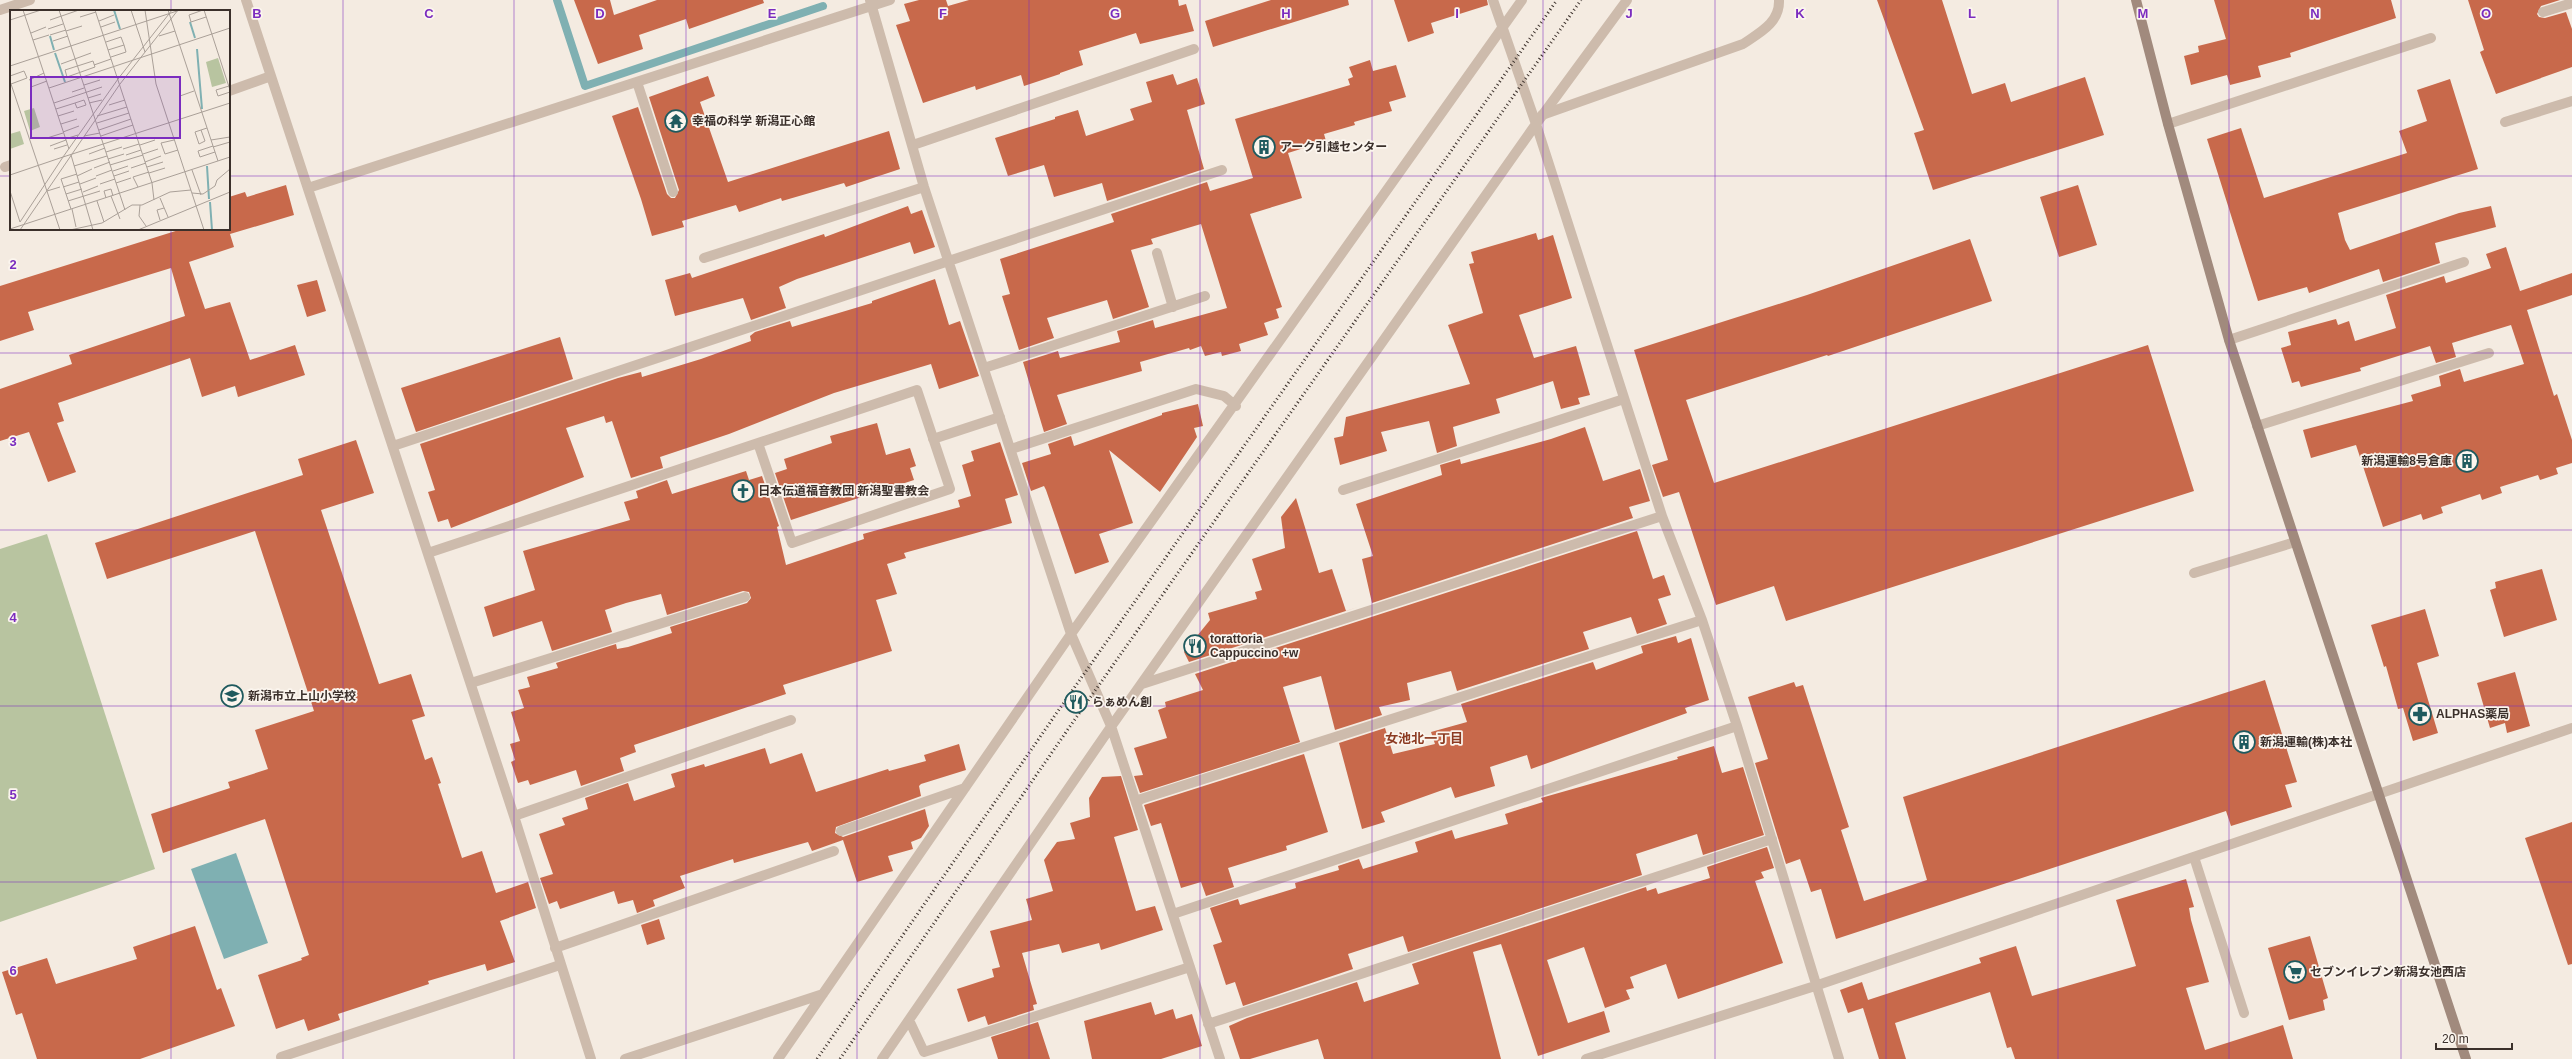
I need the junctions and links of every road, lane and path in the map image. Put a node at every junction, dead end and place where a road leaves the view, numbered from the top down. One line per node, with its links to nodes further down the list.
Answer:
1 (30, 0): 11 (street)
2 (246, 0): 16 (street)
3 (890, 0): 9 (street)
4 (1493, 0): 13 (street)
5 (1522, 0): 13 (street)
6 (1627, 0): 20 (street)
7 (1779, 0): 20 (street)
8 (2136, 0): 22 (street)
9 (871, 3): 17 (street); 23 (street)
10 (2572, 3): 12 (street)
11 (0, 10)
12 (2543, 12)
13 (1502, 28): 20 (street); 38 (street)
14 (2431, 38): 22 (street)
15 (1194, 49): 23 (street)
16 (271, 76): 18 (street); 26 (street)
17 (638, 82): 26 (street); 27 (street)
18 (230, 91)
19 (2572, 101): 21 (street)
20 (1539, 120): 37 (street); 54 (street)
21 (2505, 122)
22 (2168, 124): 34 (street)
23 (913, 145): 25 (street)
24 (1222, 170): 30 (street)
25 (924, 187): 29 (street); 30 (street)
26 (308, 188): 43 (street)
27 (673, 192)
28 (1158, 253): 33 (street)
29 (704, 258)
30 (948, 259): 36 (street); 43 (street)
31 (2464, 262): 34 (street)
32 (1205, 296): 33 (street)
33 (1173, 307): 36 (street)
34 (2228, 340): 40 (street)
35 (2490, 353): 40 (street)
36 (984, 368): 39 (street)
37 (1624, 400): 45 (street); 46 (street)
38 (1236, 406): 44 (street); 52 (street)
39 (1000, 417): 41 (street); 44 (street)
40 (2257, 426): 47 (street)
41 (933, 439): 42 (street); 42 (street)
42 (758, 443): 48 (street)
43 (393, 446): 48 (street)
44 (1011, 449): 52 (street)
45 (1343, 490)
46 (1662, 516): 51 (street); 54 (street)
47 (2295, 542): 49 (street); 60 (street)
48 (428, 553): 53 (street)
49 (2194, 573)
50 (745, 597): 53 (street)
51 (1702, 620): 57 (street); 61 (street)
52 (1072, 634): 56 (street); 59 (street)
53 (470, 683): 62 (street)
54 (1142, 684): 56 (street)
55 (791, 720): 62 (street)
56 (1111, 726): 61 (street); 74 (street)
57 (1737, 726): 64 (street); 67 (street)
58 (2572, 728): 60 (street)
59 (965, 788): 63 (street); 72 (street)
60 (2378, 795): 66 (street); 84 (street)
61 (1136, 803): 67 (street)
62 (514, 816): 68 (street)
63 (841, 831)
64 (1772, 839): 71 (street); 75 (street)
65 (834, 851): 68 (street)
66 (2194, 857): 71 (street); 73 (street)
67 (1172, 914): 70 (street)
68 (554, 948): 69 (street)
69 (560, 965): 76 (street); 77 (street)
70 (1190, 967): 74 (street); 75 (street)
71 (1815, 986): 82 (street); 83 (street)
72 (823, 994): 78 (street); 79 (street)
73 (2244, 1013)
74 (908, 1020): 80 (street)
75 (1208, 1024): 81 (street)
76 (281, 1057)
77 (591, 1059)
78 (625, 1059)
79 (778, 1059)
80 (882, 1059)
81 (1220, 1059)
82 (1586, 1059)
83 (1839, 1059)
84 (2466, 1059)

